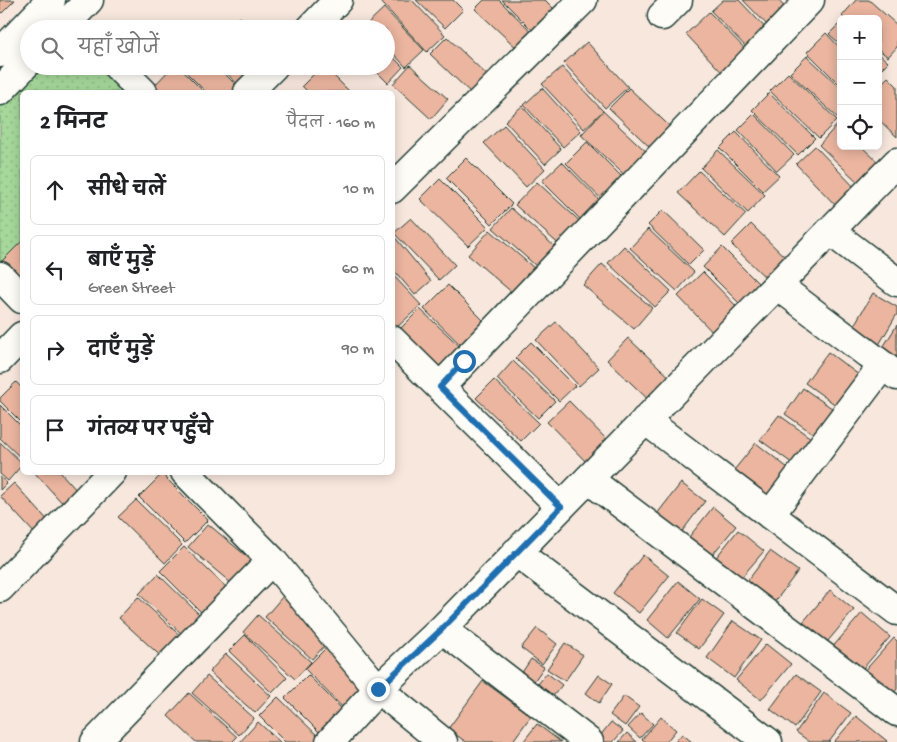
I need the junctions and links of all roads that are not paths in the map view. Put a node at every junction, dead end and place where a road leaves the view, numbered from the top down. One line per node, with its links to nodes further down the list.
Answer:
1 (51, 0): 6 (street); 7 (street)
2 (89, 0): 8 (street)
3 (338, 0): 9 (street)
4 (583, 0): 19 (street)
5 (810, 0): 29 (street)
6 (32, 20)
7 (66, 20)
8 (74, 20)
9 (319, 20)
10 (20, 32): 11 (street)
11 (0, 53)
12 (20, 70): 17 (street)
13 (126, 75): 15 (street)
14 (265, 75): 16 (street)
15 (141, 90)
16 (250, 90)
17 (0, 91)
18 (897, 162): 20 (street)
19 (395, 186)
20 (830, 231): 22 (street); 23 (street)
21 (0, 276): 24 (street)
22 (897, 282)
23 (777, 285): 28 (street); 30 (street)
24 (20, 297)
25 (20, 338): 27 (street)
26 (395, 343): 29 (street)
27 (0, 359)
28 (890, 370): 35 (street)
29 (440, 387): 34 (street)
30 (645, 420): 33 (street); 35 (street)
31 (109, 475): 38 (street)
32 (189, 475): 37 (street)
33 (588, 479): 34 (street); 42 (street)
34 (561, 507): 36 (street)
35 (770, 515): 39 (street)
36 (516, 552): 40 (street); 47 (street)
37 (272, 560): 41 (street); 43 (street)
38 (0, 588)
39 (897, 611)
40 (442, 629): 41 (street); 46 (street)
41 (378, 689): 44 (street); 45 (street)
42 (897, 712)
43 (95, 742)
44 (330, 742)
45 (444, 742)
46 (589, 742)
47 (768, 742)

